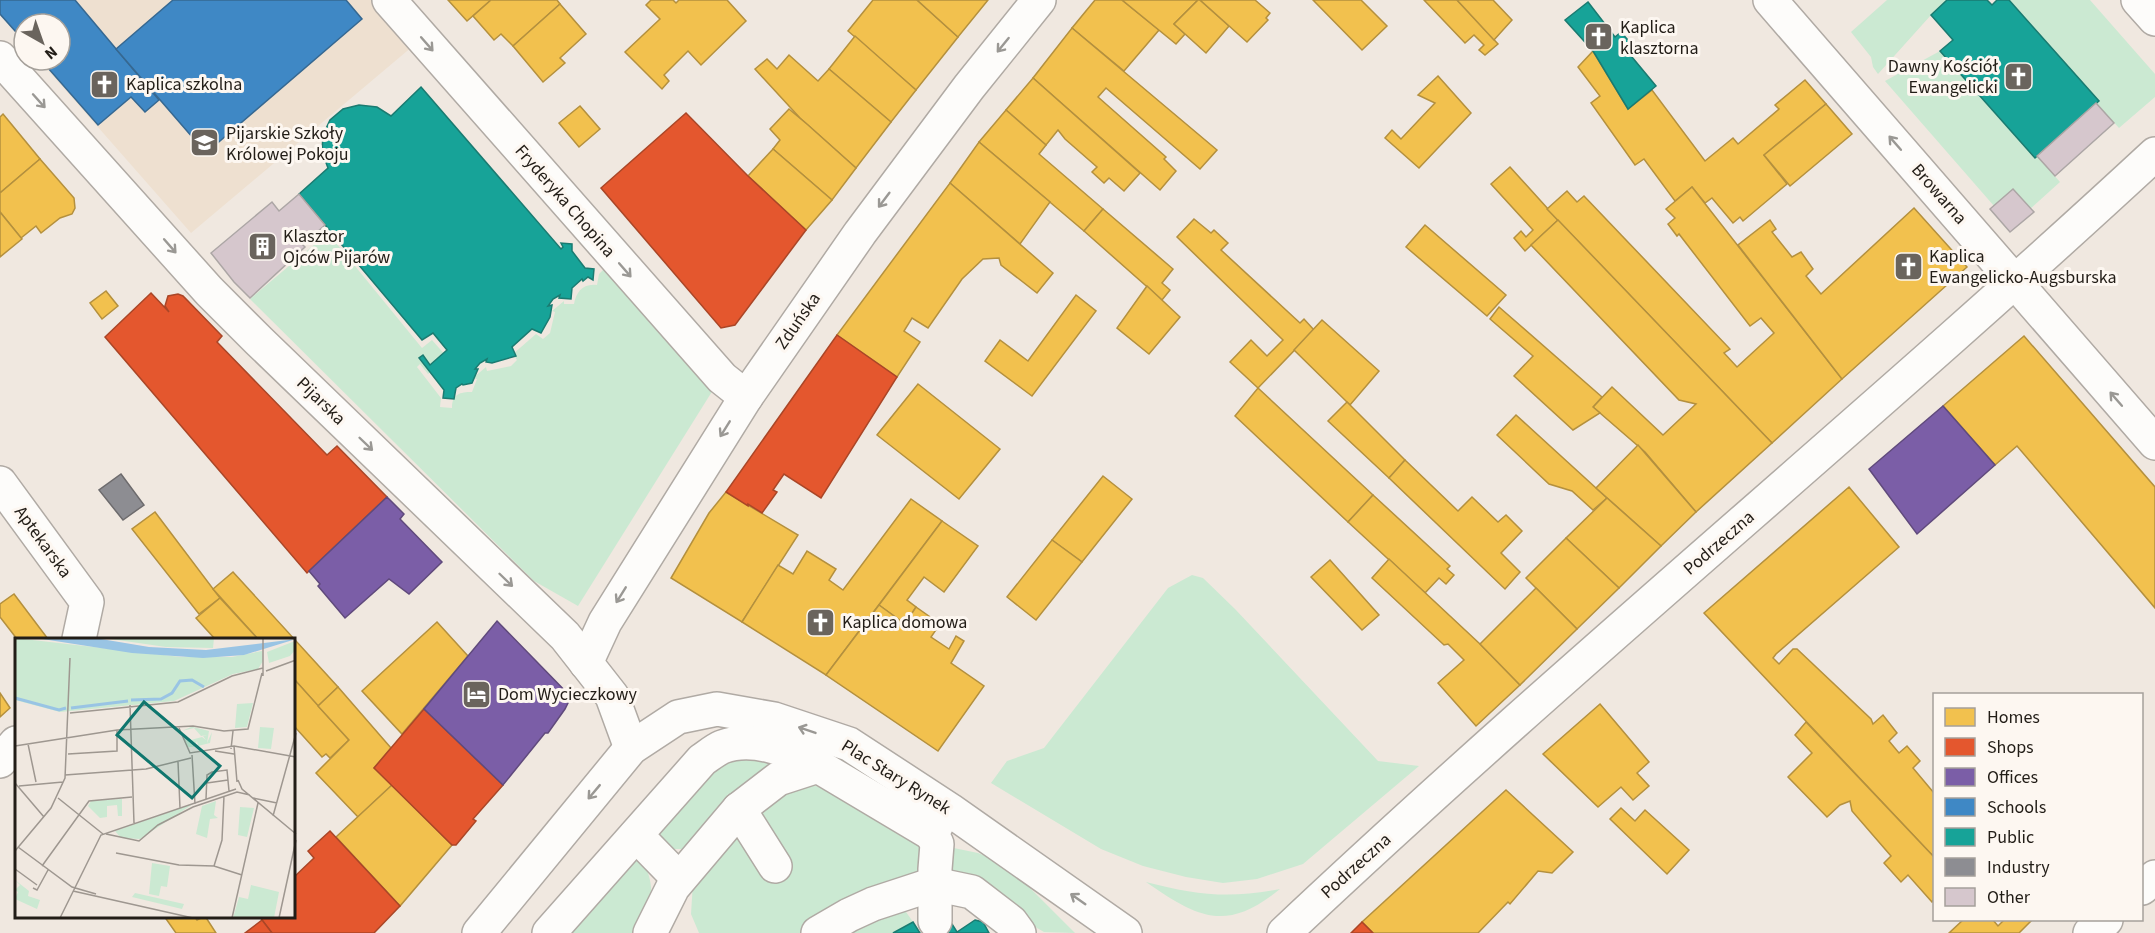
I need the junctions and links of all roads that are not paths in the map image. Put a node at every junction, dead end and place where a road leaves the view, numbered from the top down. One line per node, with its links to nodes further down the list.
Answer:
1 (389, 0): 9 (street, Fryderyka Chopina, one-way to 9)
2 (1039, 0): 9 (street, Zduńska, one-way to 9)
3 (1770, 0): 8 (street, Browarna, one-way to 3)
4 (2138, 0): 5 (street)
5 (2155, 19)
6 (0, 58): 13 (street, Pijarska, one-way to 13)
7 (2155, 154): 8 (street, Podrzeczna)
8 (2015, 283): 10 (street, Browarna, one-way to 8); 34 (street, Podrzeczna)
9 (746, 396): 13 (street, Zduńska, one-way to 13)
10 (2155, 443)
11 (0, 483): 12 (street, Aptekarska)
12 (79, 638)
13 (586, 663): 15 (street, Pijarska)
14 (15, 744): 16 (street)
15 (631, 748): 19 (street, Plac Stary Rynek, one-way to 15); 29 (street, Plac Stary Rynek, one-way to 29)
16 (0, 761)
17 (818, 766): 18 (street); 19 (street); 20 (street)
18 (740, 809): 21 (street); 23 (street)
19 (939, 821): 24 (street); 33 (street, Plac Stary Rynek, one-way to 19)
20 (636, 835): 23 (street); 30 (street)
21 (775, 866)
22 (2155, 877): 25 (street)
23 (679, 879): 28 (street)
24 (934, 884): 26 (street); 31 (street); 32 (street)
25 (2143, 887)
26 (935, 921)
27 (2105, 921): 35 (street)
28 (663, 927)
29 (479, 933)
30 (549, 933)
31 (818, 933)
32 (1019, 933)
33 (1125, 933)
34 (1284, 933)
35 (2090, 933)

